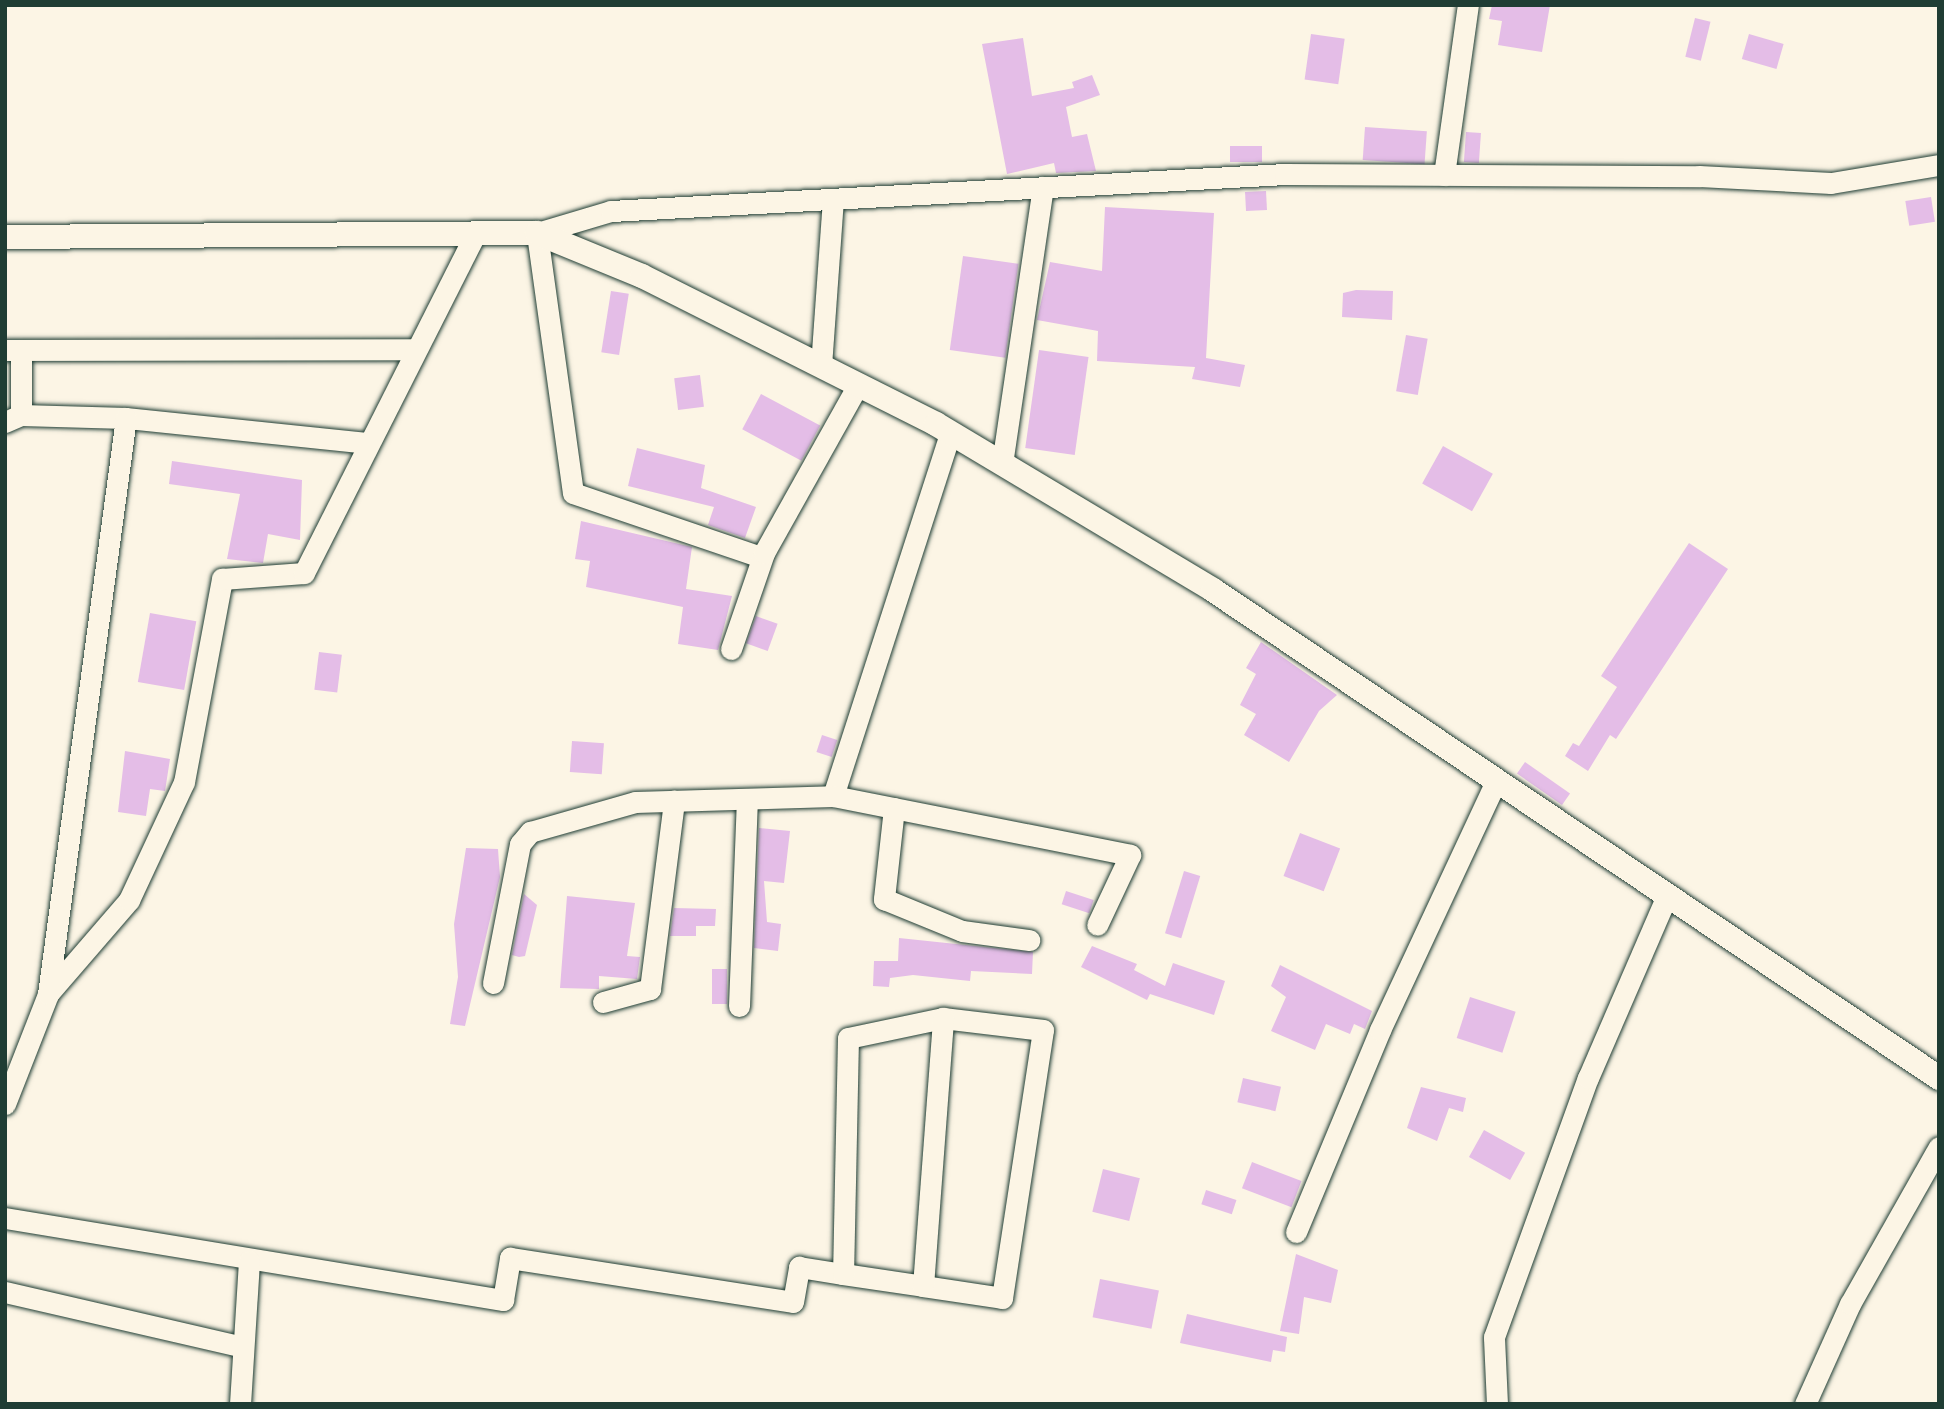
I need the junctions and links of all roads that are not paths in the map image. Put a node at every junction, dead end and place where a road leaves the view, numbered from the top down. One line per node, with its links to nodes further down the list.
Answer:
1 (1468, 5): 3 (street)
2 (1939, 165): 3 (street)
3 (1444, 175): 4 (street)
4 (1043, 187): 5 (street); 17 (street)
5 (833, 199): 7 (street); 11 (street)
6 (476, 232): 7 (street); 8 (street); 9 (street)
7 (537, 233): 11 (street); 18 (street)
8 (5, 237)
9 (412, 349): 10 (street); 16 (street)
10 (13, 351): 13 (street)
11 (821, 366): 12 (street)
12 (858, 385): 15 (street); 19 (street)
13 (13, 418): 14 (street)
14 (126, 418): 16 (street); 29 (street)
15 (950, 433): 17 (street); 21 (street)
16 (366, 443): 29 (street)
17 (1002, 464): 20 (street)
18 (755, 555)
19 (731, 649)
20 (1496, 781): 25 (street); 38 (street)
21 (833, 796): 22 (street); 24 (street)
22 (747, 799): 23 (street); 31 (street)
23 (674, 801): 28 (street); 30 (street)
24 (894, 808): 26 (street); 27 (street)
25 (1665, 898): 33 (street); 45 (street)
26 (1097, 925)
27 (1029, 940)
28 (493, 982)
29 (48, 994): 34 (street)
30 (603, 1002)
31 (739, 1006)
32 (943, 1017): 40 (street); 41 (street); 41 (street)
33 (1939, 1078)
34 (9, 1082): 35 (street)
35 (5, 1104)
36 (1939, 1147): 46 (street)
37 (5, 1218): 39 (street)
38 (1296, 1232)
39 (249, 1261): 40 (street); 43 (street)
40 (843, 1274): 41 (street)
41 (923, 1286)
42 (5, 1292): 43 (street)
43 (243, 1347): 44 (street)
44 (240, 1404)
45 (1497, 1404)
46 (1805, 1404)

